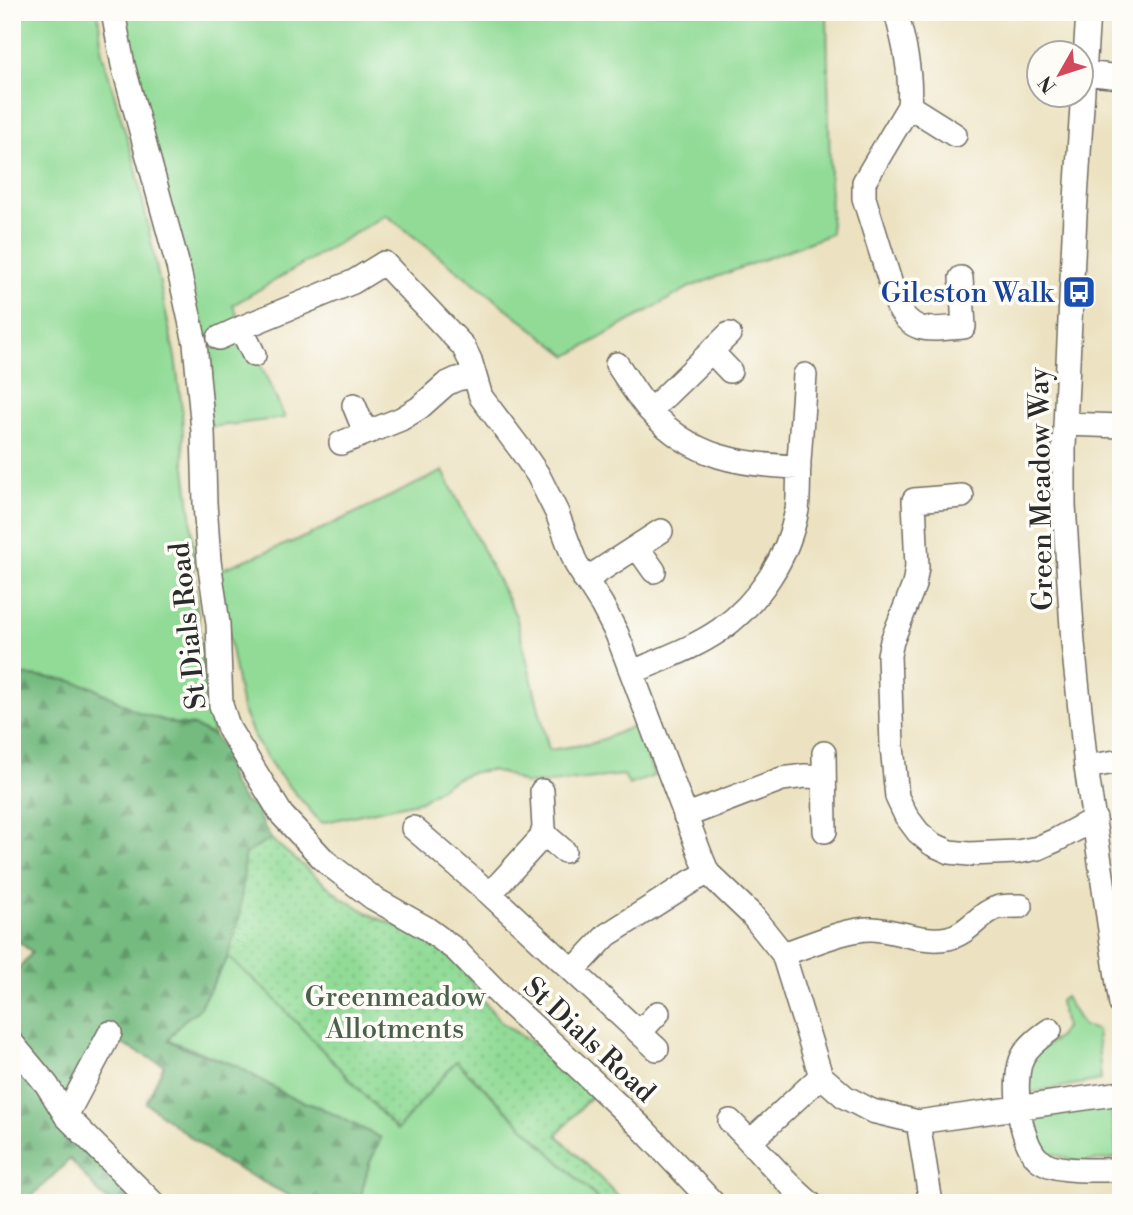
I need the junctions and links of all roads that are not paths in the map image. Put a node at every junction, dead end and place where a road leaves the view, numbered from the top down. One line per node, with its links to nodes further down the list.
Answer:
1 (114, 12): 65 (street, St Dials Road)
2 (896, 12): 7 (street)
3 (1088, 12): 4 (street, Green Meadow Way)
4 (1086, 38)
5 (1094, 75): 6 (street)
6 (1121, 77)
7 (909, 106): 9 (street); 10 (street)
8 (1081, 108): 22 (street, Green Meadow Way)
9 (955, 135)
10 (961, 278)
11 (241, 328): 13 (street); 15 (street); 19 (street)
12 (729, 334): 14 (street)
13 (219, 338)
14 (711, 351): 17 (street); 21 (street)
15 (254, 355)
16 (617, 364): 21 (street)
17 (730, 371)
18 (805, 375): 26 (street)
19 (474, 376): 24 (street); 31 (street)
20 (354, 405): 24 (street)
21 (650, 411): 26 (street)
22 (1065, 424): 23 (street); 35 (street, Green Meadow Way)
23 (1121, 426)
24 (365, 432): 25 (street)
25 (341, 443)
26 (799, 467): 32 (street)
27 (962, 496): 39 (street)
28 (661, 531): 29 (street)
29 (637, 547): 30 (street); 31 (street)
30 (654, 571)
31 (585, 580): 32 (street)
32 (633, 672): 38 (street)
33 (824, 753): 36 (street)
34 (1121, 761): 35 (street)
35 (1086, 766): 39 (street, Green Meadow Way)
36 (824, 778): 38 (street); 41 (street)
37 (542, 791): 42 (street)
38 (685, 816): 44 (street)
39 (1095, 819): 49 (street, Green Meadow Way)
40 (408, 826): 45 (street)
41 (825, 831)
42 (543, 833): 43 (street); 45 (street)
43 (564, 851)
44 (708, 873): 47 (street); 48 (street)
45 (490, 894): 48 (street)
46 (1021, 906): 47 (street)
47 (783, 954): 56 (street)
48 (573, 971): 52 (street)
49 (1121, 1004)
50 (658, 1013): 52 (street)
51 (1050, 1030): 58 (street)
52 (640, 1032): 55 (street)
53 (110, 1033): 59 (street)
54 (12, 1043): 59 (street)
55 (657, 1049)
56 (821, 1076): 61 (street); 62 (street)
57 (1121, 1093): 58 (street)
58 (1019, 1108): 61 (street); 63 (street)
59 (66, 1116): 64 (street)
60 (730, 1121): 62 (street)
61 (918, 1122): 67 (street)
62 (751, 1141): 66 (street)
63 (1106, 1170)
64 (153, 1203)
65 (713, 1203)
66 (810, 1203)
67 (931, 1203)

